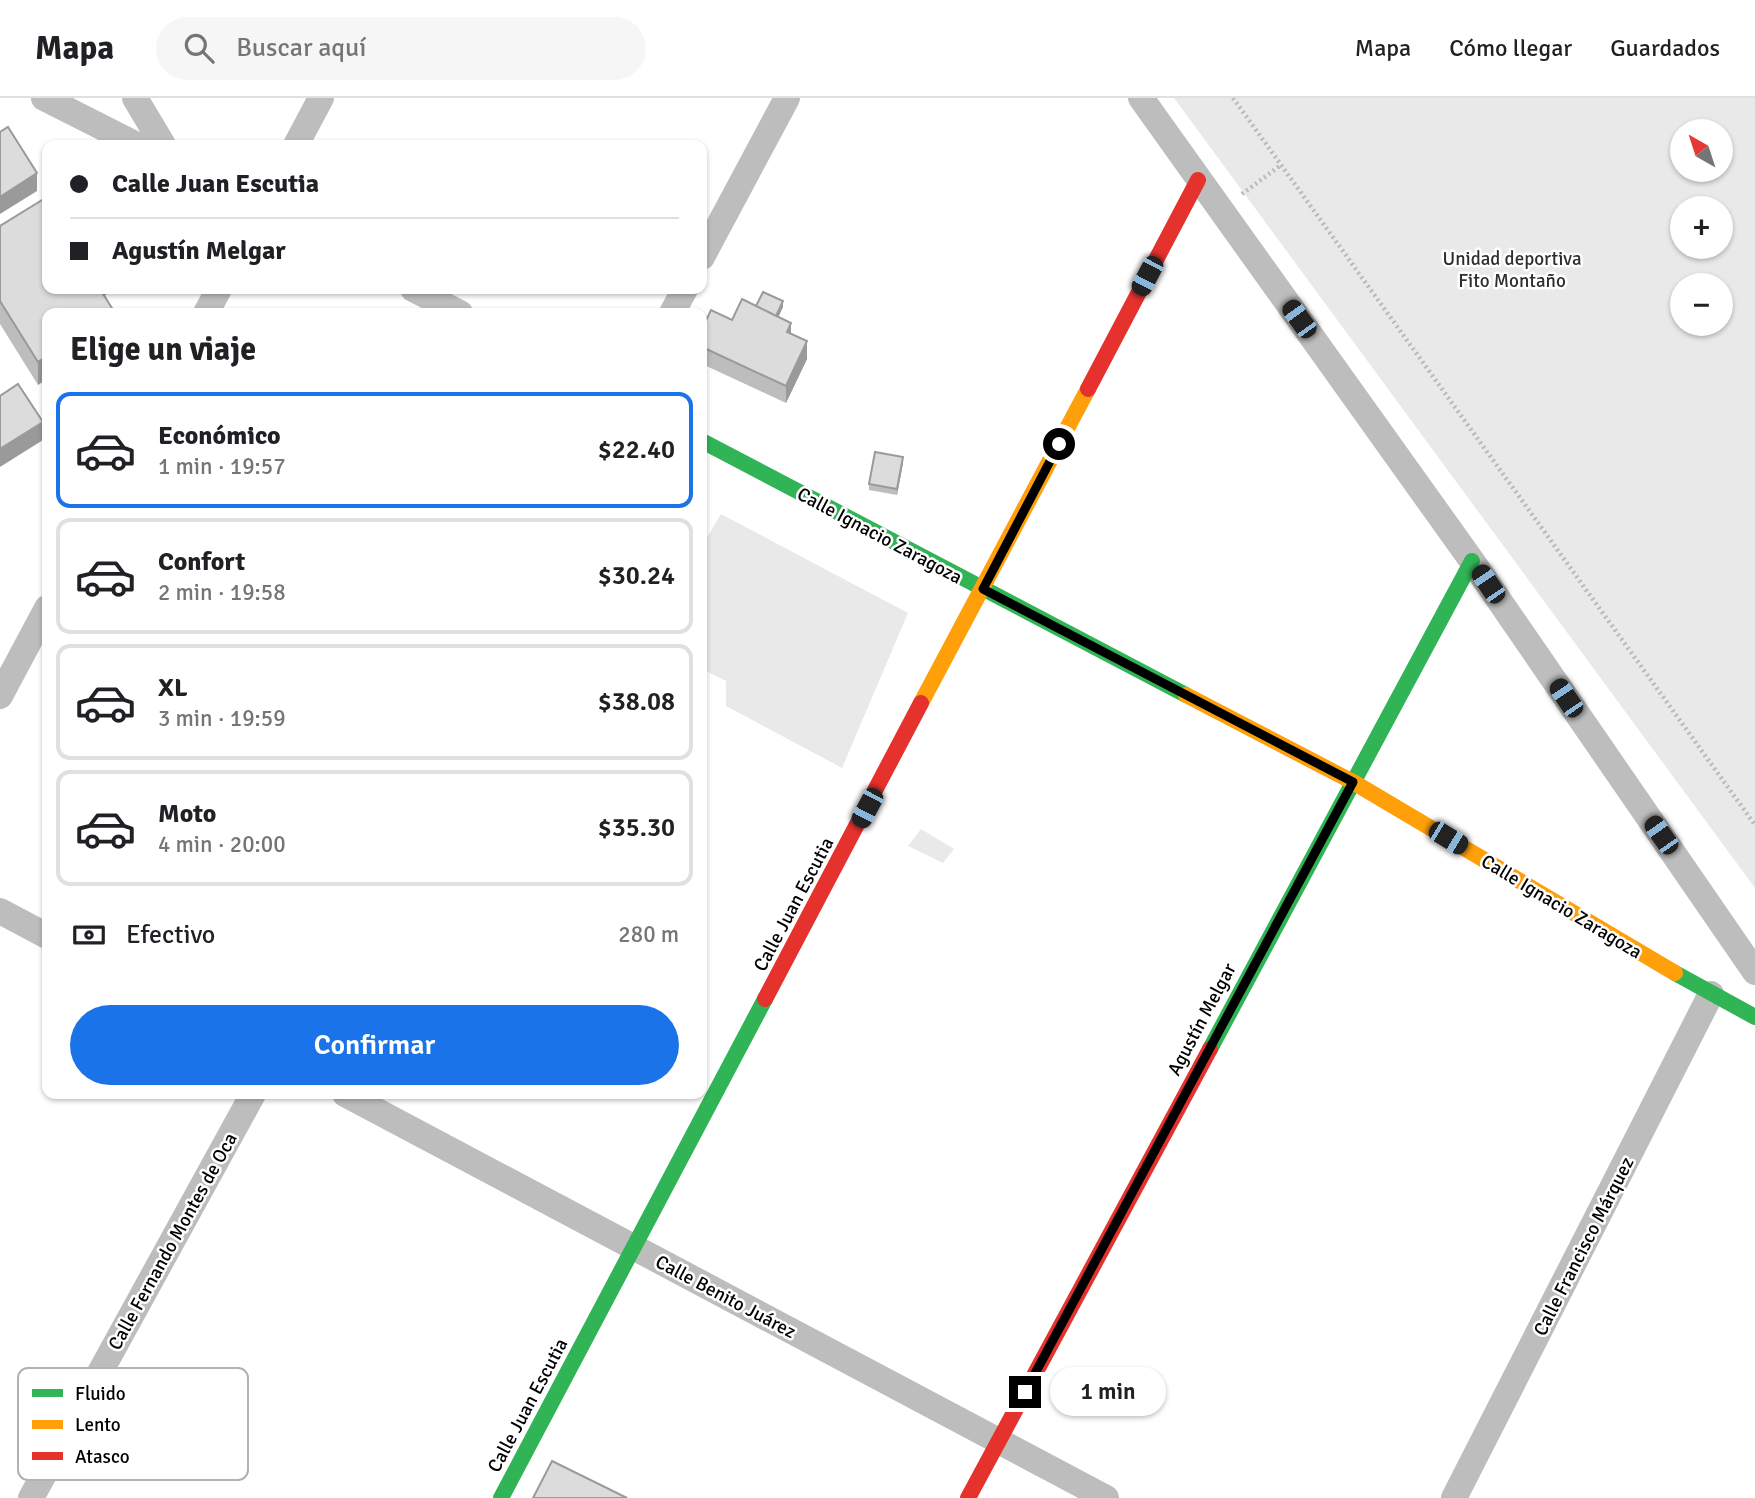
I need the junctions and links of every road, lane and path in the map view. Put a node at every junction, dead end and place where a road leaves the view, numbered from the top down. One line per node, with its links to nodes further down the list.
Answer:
1 (44, 98): 7 (street)
2 (135, 98): 8 (street)
3 (321, 98): 9 (street)
4 (786, 98): 13 (street)
5 (1141, 98): 11 (street)
6 (1233, 98): 10 (path)
7 (127, 140)
8 (160, 140)
9 (299, 140)
10 (1281, 165): 12 (path); 22 (path)
11 (1198, 180): 12 (street); 18 (street, Calle Juan Escutia)
12 (1220, 210): 17 (street)
13 (707, 248)
14 (423, 294): 15 (street)
15 (450, 308)
16 (707, 444): 18 (street, Calle Ignacio Zaragoza)
17 (1472, 561): 21 (street, Agustín Melgar); 25 (street)
18 (983, 589): 21 (street, Calle Ignacio Zaragoza); 30 (street, Calle Juan Escutia)
19 (42, 617): 20 (street)
20 (0, 696)
21 (1353, 782): 26 (street, Calle Ignacio Zaragoza); 32 (street, Agustín Melgar)
22 (1755, 825)
23 (0, 911): 24 (street)
24 (42, 933)
25 (1755, 972)
26 (1711, 994): 27 (street, Calle Ignacio Zaragoza); 38 (street, Calle Francisco Márquez)
27 (1755, 1017)
28 (250, 1099): 31 (street, Calle Fernando Montes de Oca)
29 (354, 1099): 30 (street, Calle Benito Juárez)
30 (635, 1248): 32 (street, Calle Benito Juárez); 35 (street, Calle Juan Escutia)
31 (102, 1368)
32 (999, 1440): 36 (street, Agustín Melgar); 37 (street, Calle Benito Juárez)
33 (41, 1480): 34 (street, Calle Fernando Montes de Oca)
34 (31, 1498)
35 (501, 1498)
36 (968, 1498)
37 (1106, 1498)
38 (1454, 1498)

